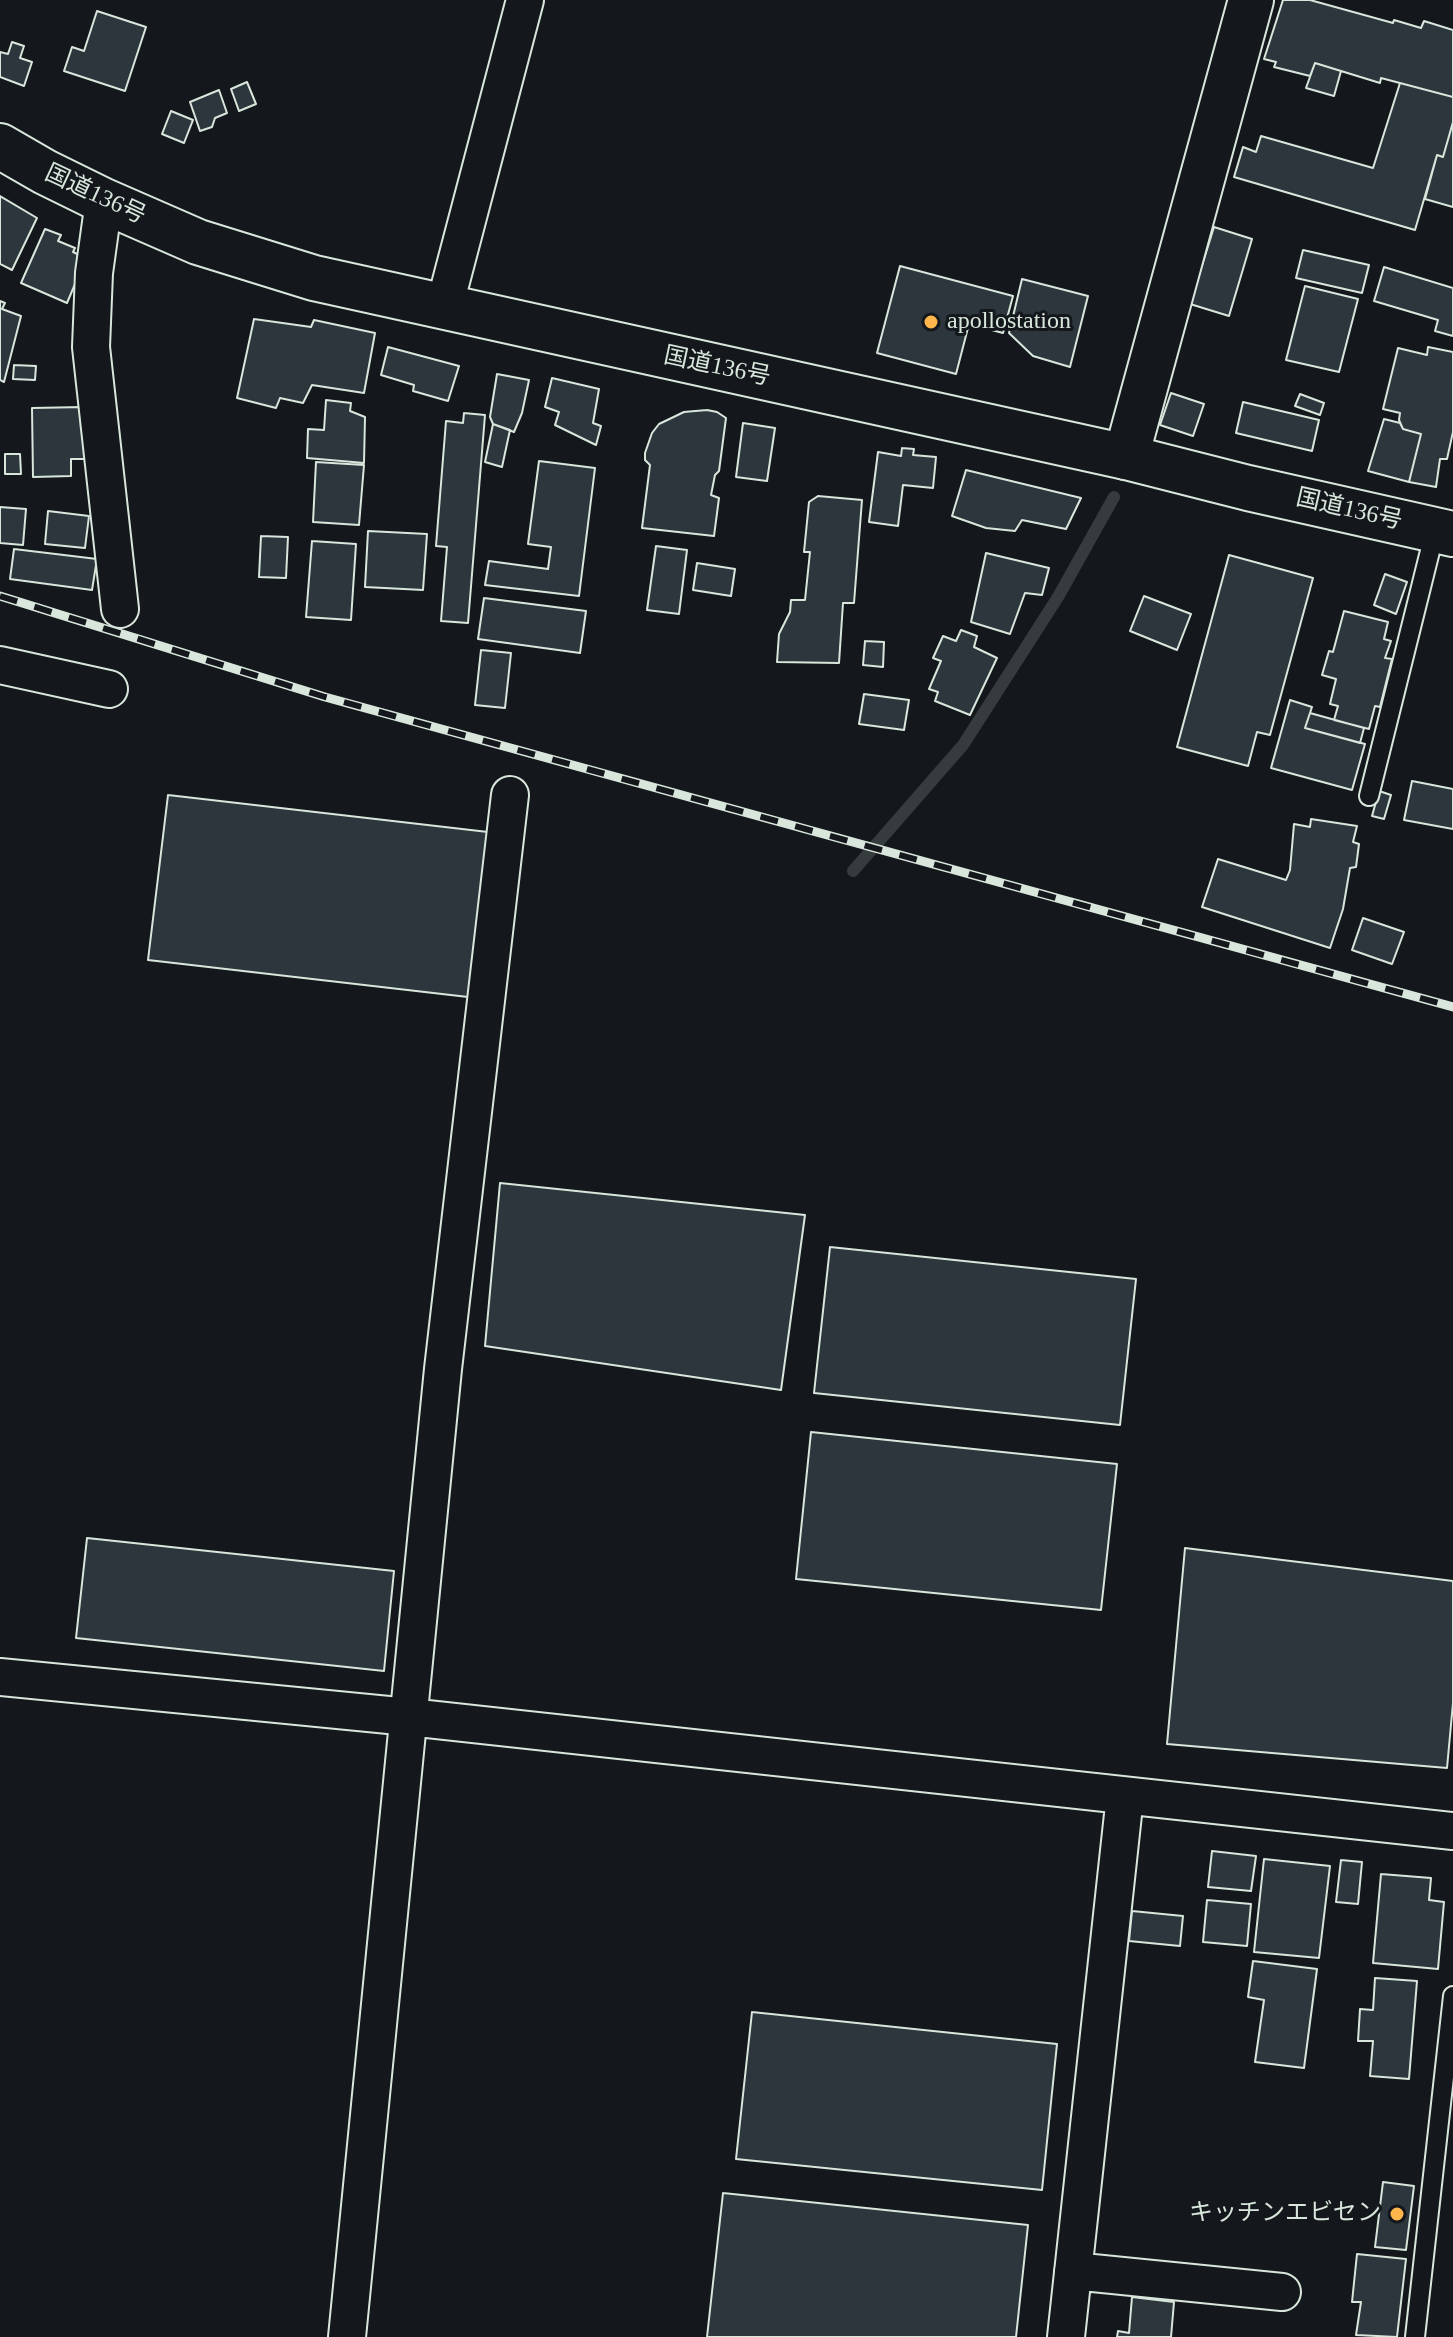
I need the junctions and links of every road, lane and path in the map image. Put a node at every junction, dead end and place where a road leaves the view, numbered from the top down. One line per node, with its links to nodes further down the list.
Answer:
1 (525, 0): 5 (street)
2 (1251, 0): 6 (main road)
3 (0, 146): 4 (main road, 国道136号)
4 (104, 201): 5 (main road, 国道136号); 8 (street)
5 (444, 308): 6 (main road, 国道136号)
6 (1126, 457): 7 (main road, 国道136号)
7 (1444, 532): 12 (lane)
8 (120, 609)
9 (0, 665): 10 (street)
10 (109, 689)
11 (510, 795): 14 (street)
12 (1369, 796)
13 (0, 1677): 14 (street)
14 (409, 1717): 15 (street); 20 (street)
15 (1125, 1796): 16 (street); 18 (street)
16 (1453, 1831)
17 (1453, 1996): 22 (lane)
18 (1073, 2271): 19 (street); 21 (street)
19 (1282, 2292)
20 (347, 2337)
21 (1066, 2337)
22 (1415, 2337)

